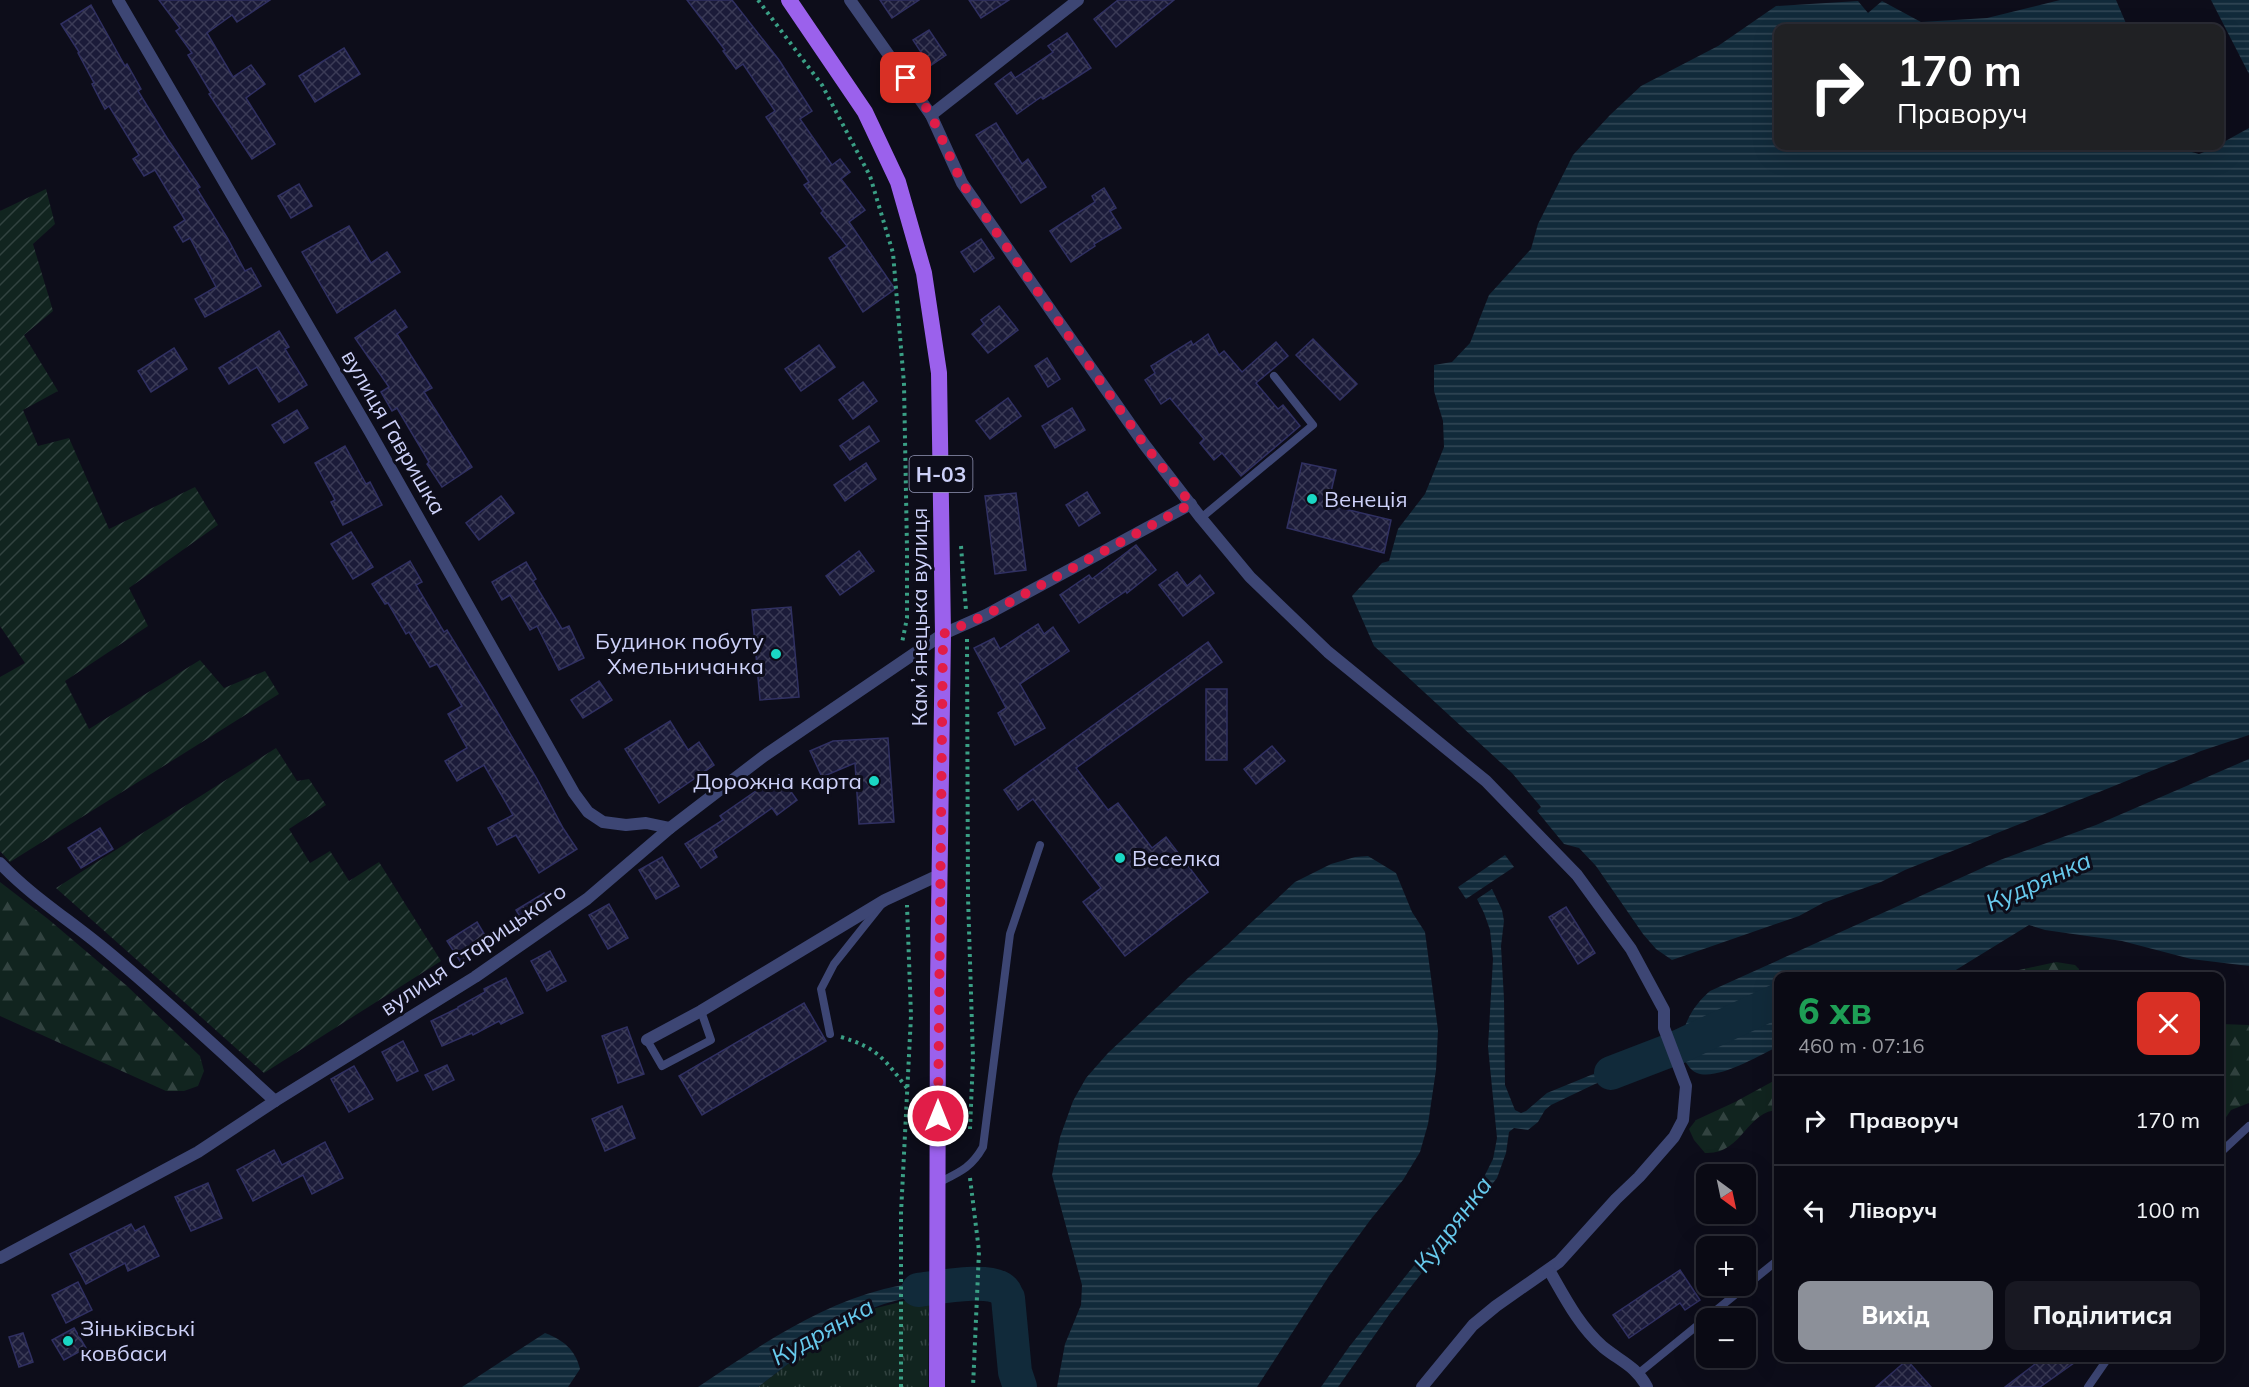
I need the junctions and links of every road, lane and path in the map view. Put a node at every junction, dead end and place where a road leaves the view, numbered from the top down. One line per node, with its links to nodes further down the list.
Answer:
1 (118, 0): 14 (street, вулиця Гавришка)
2 (758, 0): 13 (path)
3 (789, 0): 12 (main road, Камʼянецька вулиця / Н-03)
4 (850, 0): 6 (street)
5 (1078, 0): 6 (street)
6 (931, 115): 8 (street)
7 (1274, 376): 9 (lane)
8 (1191, 504): 9 (street); 11 (street, вулиця Старицького)
9 (1201, 518): 32 (street)
10 (961, 546): 11 (path)
11 (967, 624): 12 (street, вулиця Старицького); 26 (path)
12 (943, 634): 13 (street, вулиця Старицького); 17 (main road, Камʼянецька вулиця / Н-03)
13 (898, 665): 14 (street, вулиця Старицького)
14 (670, 828): 24 (street, вулиця Старицького)
15 (1040, 845): 28 (lane)
16 (0, 863): 24 (street)
17 (939, 875): 18 (street); 29 (main road, Камʼянецька вулиця / Н-03)
18 (906, 890): 19 (street); 23 (path)
19 (885, 900): 20 (street); 21 (lane)
20 (701, 1011): 22 (street); 22 (lane)
21 (830, 1034): 23 (path)
22 (647, 1040)
23 (907, 1088): 35 (path)
24 (275, 1101): 30 (street, вулиця Старицького)
25 (2249, 1126): 27 (lane)
26 (970, 1134)
27 (2224, 1149)
28 (969, 1167): 29 (lane); 37 (path)
29 (938, 1183): 36 (main road, Камʼянецька вулиця / Н-03)
30 (0, 1258)
31 (1774, 1263): 34 (lane)
32 (1550, 1270): 34 (street); 38 (street)
33 (2105, 1362): 40 (lane)
34 (1639, 1373): 39 (street)
35 (901, 1387)
36 (938, 1387)
37 (973, 1387)
38 (1422, 1387)
39 (1647, 1387)
40 (2088, 1387)

